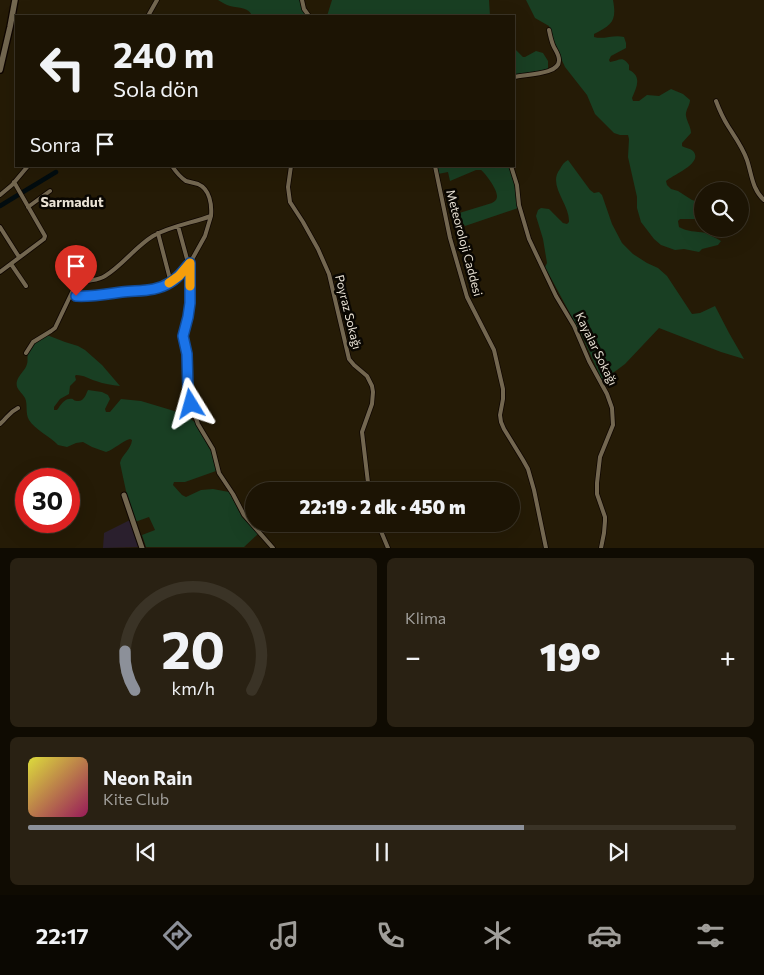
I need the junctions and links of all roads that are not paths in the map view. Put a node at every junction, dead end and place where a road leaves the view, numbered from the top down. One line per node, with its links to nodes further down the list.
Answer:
1 (15, 0): 7 (main road)
2 (157, 0): 4 (street)
3 (302, 0): 5 (street)
4 (149, 15)
5 (308, 15)
6 (549, 30): 8 (street)
7 (0, 70)
8 (515, 77)
9 (716, 100): 18 (street)
10 (27, 167): 15 (street)
11 (173, 167): 20 (street)
12 (291, 167): 34 (street, Poyraz Sokağı)
13 (435, 167): 40 (street, Meteoroloji Caddesi)
14 (511, 167): 41 (street, Kayalar Sokağı)
15 (14, 182): 17 (street); 19 (street)
16 (50, 191): 19 (street)
17 (0, 195)
18 (764, 200)
19 (28, 207): 24 (street)
20 (211, 216): 21 (street); 25 (street)
21 (178, 226): 23 (street); 25 (street)
22 (0, 227): 24 (street)
23 (158, 233): 28 (street); 30 (street)
24 (19, 257): 26 (street)
25 (190, 263): 28 (street); 38 (street)
26 (11, 264): 27 (street); 29 (street)
27 (0, 272)
28 (171, 282): 30 (street)
29 (26, 286)
30 (71, 295): 31 (street)
31 (26, 353)
32 (18, 408): 33 (street)
33 (0, 424)
34 (368, 482)
35 (124, 495): 37 (street)
36 (381, 532): 39 (street)
37 (142, 548)
38 (273, 548)
39 (388, 548)
40 (546, 548)
41 (601, 548)

